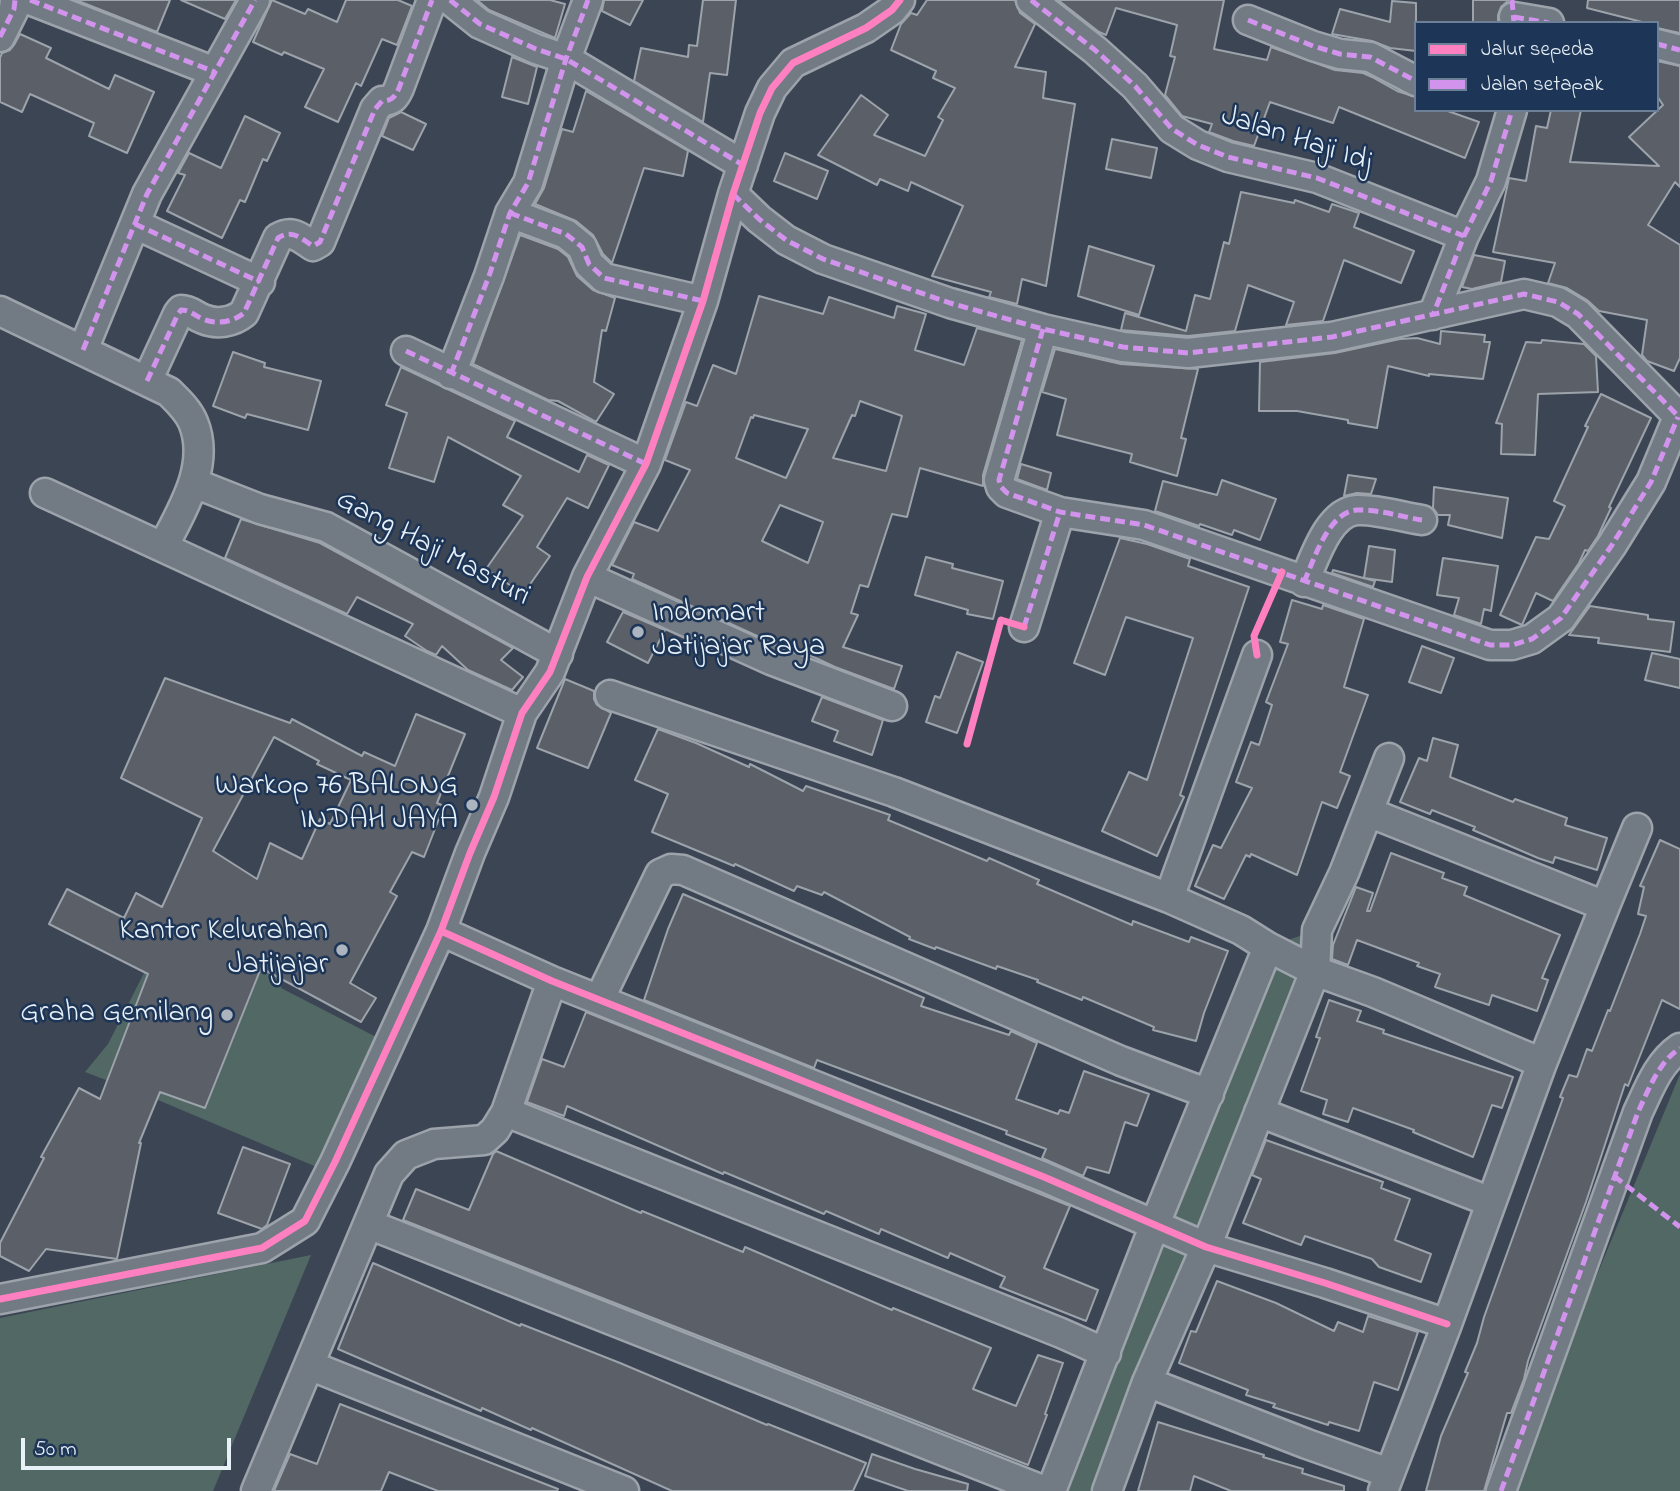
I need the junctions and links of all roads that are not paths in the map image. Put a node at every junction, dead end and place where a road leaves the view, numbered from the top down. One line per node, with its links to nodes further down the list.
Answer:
1 (15, 0): 12 (street)
2 (30, 0): 16 (street)
3 (255, 0): 16 (street)
4 (432, 0): 24 (street)
5 (450, 0): 15 (street)
6 (588, 0): 15 (street)
7 (900, 0): 19 (street)
8 (1031, 0): 23 (street, Jalan Haji Idj)
9 (1513, 13): 11 (street)
10 (1248, 20): 17 (street)
11 (1542, 21)
12 (0, 37)
13 (1659, 45): 14 (street)
14 (1680, 50)
15 (566, 60): 19 (street); 21 (street)
16 (215, 72): 22 (street)
17 (1414, 80)
18 (1509, 112): 23 (street)
19 (743, 165): 20 (street)
20 (733, 194): 25 (street); 28 (street)
21 (510, 213): 25 (street); 31 (street)
22 (135, 224): 24 (street); 29 (street)
23 (1464, 236): 27 (street)
24 (260, 282): 32 (street)
25 (703, 301): 34 (street)
26 (0, 311): 29 (street)
27 (1433, 315): 28 (street); 33 (street)
28 (1043, 329): 37 (street)
29 (83, 350): 32 (street)
30 (406, 351): 31 (street)
31 (450, 374): 34 (street)
32 (147, 381): 35 (street)
33 (1679, 417): 41 (street)
34 (646, 464): 40 (street)
35 (194, 483): 39 (street); 43 (street, Gang Haji Masturi)
36 (45, 492): 39 (street)
37 (1060, 512): 41 (street); 42 (street)
38 (1422, 520): 41 (street)
39 (163, 547): 47 (street)
40 (587, 577): 43 (street); 46 (street)
41 (1304, 582)
42 (1024, 627)
43 (558, 654): 47 (street)
44 (1257, 655): 51 (street)
45 (610, 695): 51 (street)
46 (892, 706)
47 (523, 713): 54 (street)
48 (1389, 758): 49 (street)
49 (1368, 812): 52 (street); 53 (street)
50 (1637, 828): 52 (street)
51 (1169, 898): 55 (street)
52 (1605, 906): 60 (street)
53 (1317, 930): 55 (street); 56 (street)
54 (441, 931): 57 (street); 68 (street)
55 (1268, 947): 56 (street); 61 (street)
56 (1315, 971): 60 (street); 63 (street)
57 (552, 981): 58 (street); 62 (street)
58 (600, 998): 61 (street); 66 (street)
59 (1680, 1048): 79 (street)
60 (1542, 1063): 64 (street)
61 (1209, 1094): 66 (street)
62 (506, 1112): 65 (street); 70 (street)
63 (1259, 1112): 64 (street); 67 (street)
64 (1491, 1202): 69 (street)
65 (368, 1224): 71 (street); 76 (street)
66 (1155, 1224): 67 (street); 70 (street)
67 (1206, 1247): 69 (street); 72 (street)
68 (0, 1299)
69 (1447, 1324): 73 (street)
70 (1106, 1353): 77 (street)
71 (309, 1365): 74 (street); 75 (street)
72 (1147, 1382): 73 (street); 78 (street)
73 (1386, 1482)
74 (257, 1491)
75 (624, 1491)
76 (1045, 1491)
77 (1051, 1491)
78 (1107, 1491)
79 (1501, 1491)

